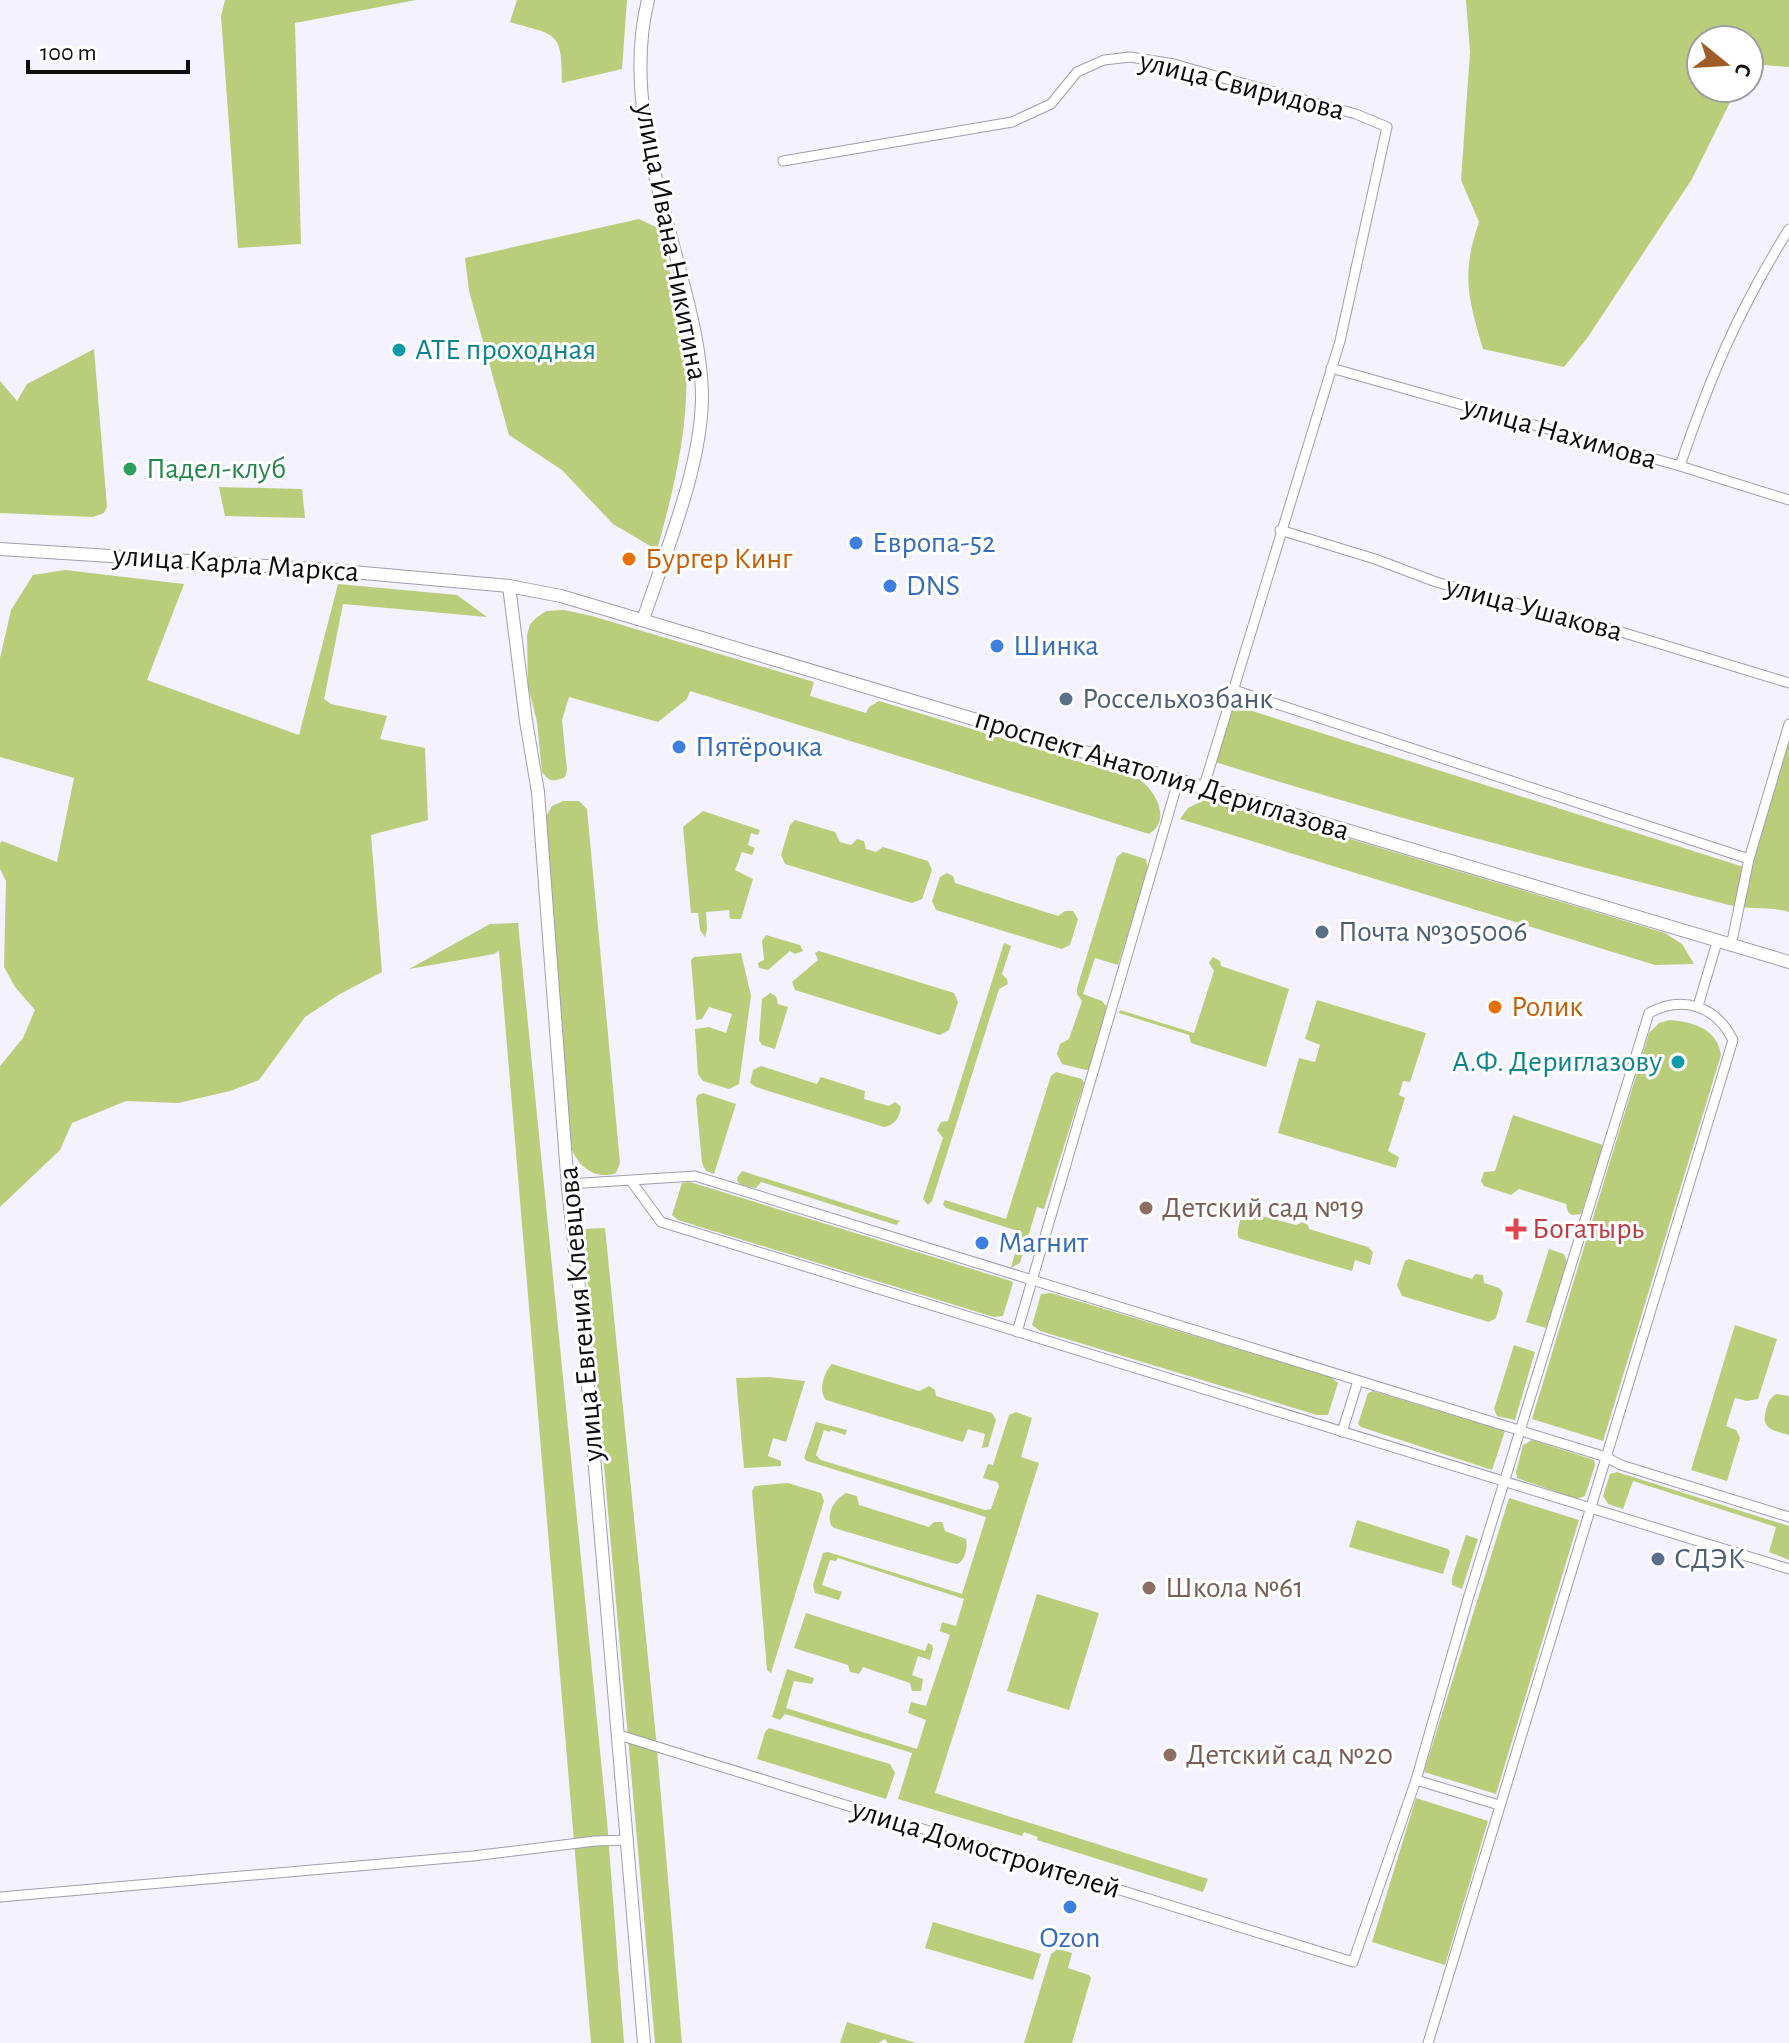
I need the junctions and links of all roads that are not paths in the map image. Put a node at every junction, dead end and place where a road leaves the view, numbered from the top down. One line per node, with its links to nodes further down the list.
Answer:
1 (648, 0): 10 (main road, улица Ивана Никитина)
2 (783, 161): 4 (street, улица Свиридова)
3 (1789, 229): 5 (street)
4 (1331, 368): 5 (street, улица Нахимова); 7 (street)
5 (1680, 466): 6 (street, улица Нахимова)
6 (1789, 500)
7 (1280, 530): 11 (street, улица Ушакова); 12 (street)
8 (0, 549): 9 (main road, улица Карла Маркса)
9 (509, 586): 10 (main road, проспект Анатолия Дериглазова); 22 (main road, улица Евгения Клевцова)
10 (643, 620): 14 (main road, проспект Анатолия Дериглазова)
11 (1789, 683)
12 (1234, 690): 15 (street); 16 (street)
13 (1789, 724): 16 (street)
14 (1179, 778): 15 (main road, проспект Анатолия Дериглазова); 23 (street)
15 (1204, 786): 17 (main road, проспект Анатолия Дериглазова)
16 (1749, 859): 18 (street)
17 (1717, 942): 18 (main road, проспект Анатолия Дериглазова); 20 (street)
18 (1731, 946): 19 (main road, проспект Анатолия Дериглазова)
19 (1789, 962)
20 (1698, 1006): 26 (street); 28 (street)
21 (631, 1181): 22 (street); 23 (street); 24 (street)
22 (568, 1184): 33 (main road, улица Евгения Клевцова)
23 (1032, 1280): 24 (street); 25 (street)
24 (1017, 1332): 27 (street)
25 (1358, 1381): 26 (street); 27 (street)
26 (1520, 1431): 28 (street); 29 (street)
27 (1342, 1432): 29 (street)
28 (1606, 1457): 30 (street); 31 (street)
29 (1504, 1483): 30 (street); 34 (street)
30 (1590, 1509): 32 (street); 35 (street)
31 (1789, 1517)
32 (1789, 1569)
33 (619, 1735): 34 (street, улица Домостроителей); 36 (main road, улица Евгения Клевцова)
34 (1416, 1780): 35 (street)
35 (1499, 1805): 39 (street)
36 (628, 1840): 37 (street); 38 (main road, улица Евгения Клевцова)
37 (0, 1897)
38 (644, 2043)
39 (1428, 2043)

